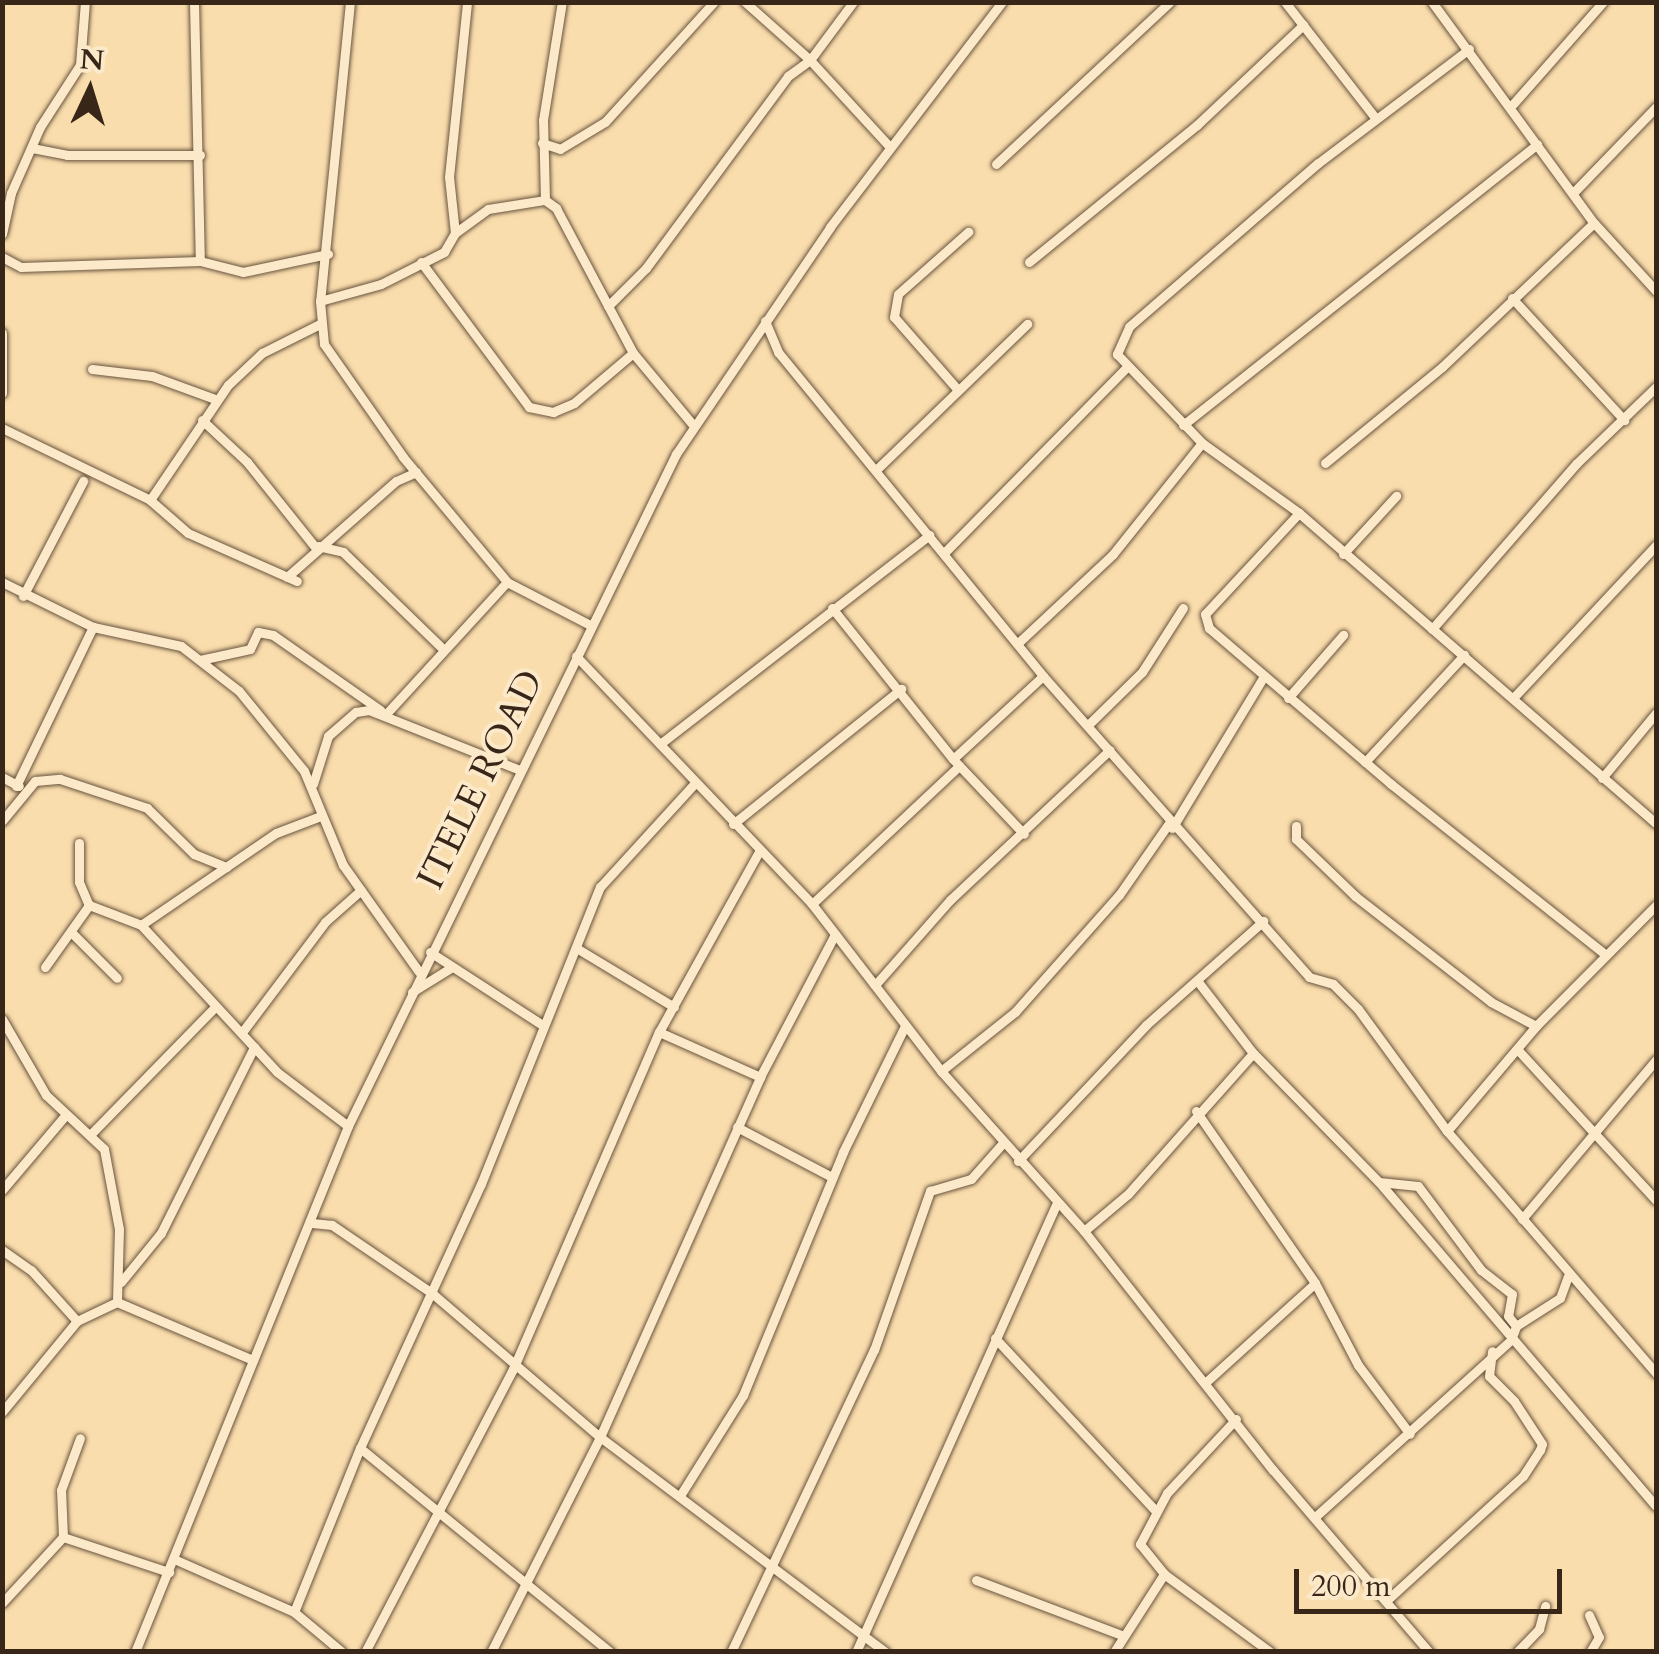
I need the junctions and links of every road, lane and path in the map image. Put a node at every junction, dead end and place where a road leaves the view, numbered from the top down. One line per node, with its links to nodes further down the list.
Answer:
1 (85, 2): 24 (street)
2 (194, 2): 25 (street)
3 (350, 2): 33 (street)
4 (468, 2): 31 (street)
5 (562, 2): 21 (street)
6 (714, 2): 21 (street)
7 (746, 2): 17 (street)
8 (853, 2): 17 (street)
9 (1002, 2): 23 (street, ITELE ROAD)
10 (1170, 2): 26 (street)
11 (1284, 2): 15 (street)
12 (1449, 2): 14 (street)
13 (1602, 2): 18 (street)
14 (1435, 6): 16 (street)
15 (1302, 25): 20 (street); 37 (street)
16 (1469, 49): 18 (street); 20 (street)
17 (810, 60): 23 (street); 41 (street)
18 (1513, 104): 22 (street)
19 (1656, 107): 27 (street)
20 (1376, 119): 47 (street)
21 (542, 142): 28 (street)
22 (1538, 144): 27 (street); 56 (street)
23 (890, 147): 42 (street, ITELE ROAD)
24 (32, 148): 25 (street); 32 (street)
25 (200, 154): 35 (street)
26 (996, 164)
27 (1573, 192): 29 (street)
28 (545, 200): 31 (street); 41 (street)
29 (1594, 223): 38 (street); 39 (street)
30 (968, 232): 50 (street)
31 (455, 233): 36 (street)
32 (2, 234)
33 (328, 254): 35 (street); 40 (street)
34 (2, 258): 35 (street)
35 (200, 262)
36 (421, 262): 40 (street); 46 (street)
37 (1029, 262)
38 (1655, 285)
39 (1512, 298): 54 (street); 60 (street)
40 (320, 301): 43 (street)
41 (608, 306): 46 (street)
42 (766, 321): 55 (street, ITELE ROAD); 61 (street)
43 (320, 324): 52 (street); 59 (street)
44 (1027, 324): 50 (street)
45 (2, 333): 51 (street)
46 (633, 353): 55 (street)
47 (1127, 367): 56 (street); 71 (street)
48 (92, 369): 52 (street)
49 (1656, 387): 54 (street)
50 (958, 390): 61 (street)
51 (2, 394)
52 (215, 400): 53 (street)
53 (202, 420): 66 (street); 70 (street)
54 (1624, 420): 80 (street)
55 (694, 426): 78 (street, ITELE ROAD)
56 (1183, 426): 58 (street)
57 (2, 428): 66 (street)
58 (1202, 443): 67 (street); 82 (street)
59 (403, 458): 62 (street); 64 (street)
60 (1325, 463)
61 (878, 469): 68 (street)
62 (416, 472): 64 (street); 74 (street)
63 (84, 481): 75 (street)
64 (396, 482): 70 (street)
65 (1396, 496): 72 (street)
66 (150, 500): 70 (street)
67 (1299, 513): 72 (street); 88 (street)
68 (930, 535): 71 (street); 76 (street)
69 (1656, 545): 91 (street)
70 (315, 547): 83 (street)
71 (944, 553): 82 (street)
72 (1343, 554): 80 (street)
73 (2, 582): 75 (street)
74 (506, 582): 78 (street); 83 (street)
75 (23, 596): 79 (street)
76 (832, 608): 89 (street); 95 (street)
77 (1183, 608): 94 (street)
78 (590, 625): 85 (street, ITELE ROAD)
79 (92, 627): 86 (street); 104 (street)
80 (1432, 630): 84 (street)
81 (1342, 635): 90 (street)
82 (1018, 643): 87 (street)
83 (441, 648): 93 (street)
84 (1464, 655): 91 (street); 98 (street)
85 (576, 656): 95 (street); 99 (street, ITELE ROAD)
86 (192, 660): 93 (street); 102 (street)
87 (1043, 676): 94 (street); 97 (street)
88 (1263, 678): 90 (street); 109 (street)
89 (901, 689): 97 (street); 108 (street)
90 (1288, 698): 98 (street)
91 (1514, 698): 101 (street)
92 (1656, 713): 101 (street)
93 (386, 714): 99 (street); 102 (street)
94 (1088, 725): 96 (street)
95 (660, 744): 103 (street)
96 (1110, 750): 109 (street); 111 (street)
97 (956, 762): 111 (street); 118 (street)
98 (1366, 762): 127 (street)
99 (520, 770): 126 (street, ITELE ROAD)
100 (2, 776): 104 (street)
101 (1602, 778): 107 (street)
102 (313, 784): 105 (street)
103 (694, 784): 108 (street); 125 (street)
104 (21, 787): 106 (street); 114 (street)
105 (318, 816): 115 (street); 117 (street)
106 (2, 820)
107 (1656, 823)
108 (733, 824): 113 (street)
109 (1171, 826): 121 (street); 147 (street)
110 (1296, 826): 140 (street)
111 (1024, 834): 133 (street)
112 (79, 844): 119 (street)
113 (760, 850): 118 (street); 135 (street)
114 (201, 859): 115 (street); 116 (street)
115 (226, 866): 116 (street)
116 (207, 882): 122 (street)
117 (362, 890): 130 (street); 141 (street)
118 (812, 904): 124 (street)
119 (89, 905): 122 (street); 123 (street)
120 (1656, 905): 127 (street)
121 (1263, 921): 132 (street); 153 (street)
122 (142, 925): 136 (street)
123 (73, 934): 128 (street); 131 (street)
124 (835, 934): 133 (street); 148 (street)
125 (578, 949): 135 (street); 138 (street)
126 (430, 952): 129 (street); 130 (street, ITELE ROAD)
127 (1605, 954): 140 (street)
128 (44, 967)
129 (452, 967): 134 (street); 138 (street)
130 (419, 972): 134 (street, ITELE ROAD)
131 (117, 978)
132 (1199, 982): 145 (street); 157 (street)
133 (874, 985): 139 (street)
134 (412, 992): 151 (street, ITELE ROAD)
135 (674, 1007): 142 (street)
136 (213, 1009): 141 (street); 155 (street)
137 (2, 1019): 150 (street)
138 (541, 1024): 172 (street)
139 (905, 1026): 147 (street); 158 (street)
140 (1536, 1026): 144 (street)
141 (243, 1031): 143 (street)
142 (659, 1032): 148 (street); 180 (street)
143 (254, 1047): 151 (street); 170 (street)
144 (1517, 1049): 153 (street); 154 (street)
145 (1253, 1053): 149 (street); 159 (street)
146 (1656, 1060): 154 (street)
147 (941, 1071): 156 (street)
148 (760, 1078): 152 (street)
149 (1196, 1111): 167 (street); 171 (street)
150 (64, 1117): 155 (street); 160 (street)
151 (348, 1126): 163 (street, ITELE ROAD)
152 (738, 1127): 158 (street); 187 (street)
153 (1447, 1131): 164 (street)
154 (1594, 1132): 161 (street); 164 (street)
155 (90, 1135): 170 (street)
156 (1003, 1143): 157 (street); 197 (street)
157 (1018, 1161): 162 (street)
158 (832, 1177): 190 (street)
159 (1379, 1182): 175 (street); 177 (street)
160 (2, 1190)
161 (1656, 1200)
162 (1056, 1205): 167 (street); 176 (street)
163 (316, 1212): 165 (street, ITELE ROAD); 166 (street)
164 (1522, 1220): 169 (street)
165 (312, 1223): 166 (street); 179 (street, ITELE ROAD)
166 (332, 1225): 172 (street)
167 (1084, 1231): 182 (street)
168 (2, 1250): 174 (street)
169 (1568, 1276): 175 (street); 181 (street)
170 (121, 1282): 173 (street)
171 (1315, 1283): 182 (street); 186 (street)
172 (432, 1294): 180 (street); 189 (street)
173 (117, 1302): 174 (street); 179 (street)
174 (77, 1321): 183 (street)
175 (1516, 1326): 177 (street)
176 (995, 1338): 192 (street); 208 (street)
177 (1510, 1340): 178 (street); 191 (street)
178 (1492, 1351): 186 (street); 202 (street)
179 (254, 1360): 196 (street, ITELE ROAD)
180 (513, 1368): 187 (street); 193 (street)
181 (1656, 1373)
182 (1206, 1382): 185 (street)
183 (7, 1395): 184 (street)
184 (3, 1412)
185 (1236, 1419): 192 (street); 194 (street)
186 (1410, 1434): 194 (street)
187 (600, 1437): 190 (street); 200 (street)
188 (80, 1438): 195 (street)
189 (360, 1448): 193 (street); 205 (street)
190 (681, 1494): 197 (street)
191 (1656, 1506)
192 (1154, 1510): 199 (street)
193 (440, 1511): 200 (street); 212 (street)
194 (1314, 1516): 202 (street)
195 (62, 1537): 198 (street); 203 (street)
196 (174, 1559): 198 (street, ITELE ROAD); 205 (street)
197 (772, 1569): 208 (street); 214 (street)
198 (169, 1572): 210 (street, ITELE ROAD)
199 (1164, 1574): 207 (street); 218 (street)
200 (524, 1576): 209 (street); 213 (street)
201 (976, 1580): 207 (street)
202 (1386, 1601): 219 (street)
203 (2, 1603)
204 (1544, 1606): 220 (street)
205 (294, 1612): 211 (street)
206 (1589, 1615): 221 (street)
207 (1124, 1636): 217 (street)
208 (864, 1640): 215 (street); 216 (street)
209 (609, 1651)
210 (135, 1652)
211 (342, 1652)
212 (365, 1652)
213 (491, 1652)
214 (731, 1652)
215 (856, 1652)
216 (885, 1652)
217 (1114, 1652)
218 (1270, 1652)
219 (1429, 1652)
220 (1518, 1652)
221 (1590, 1652)

